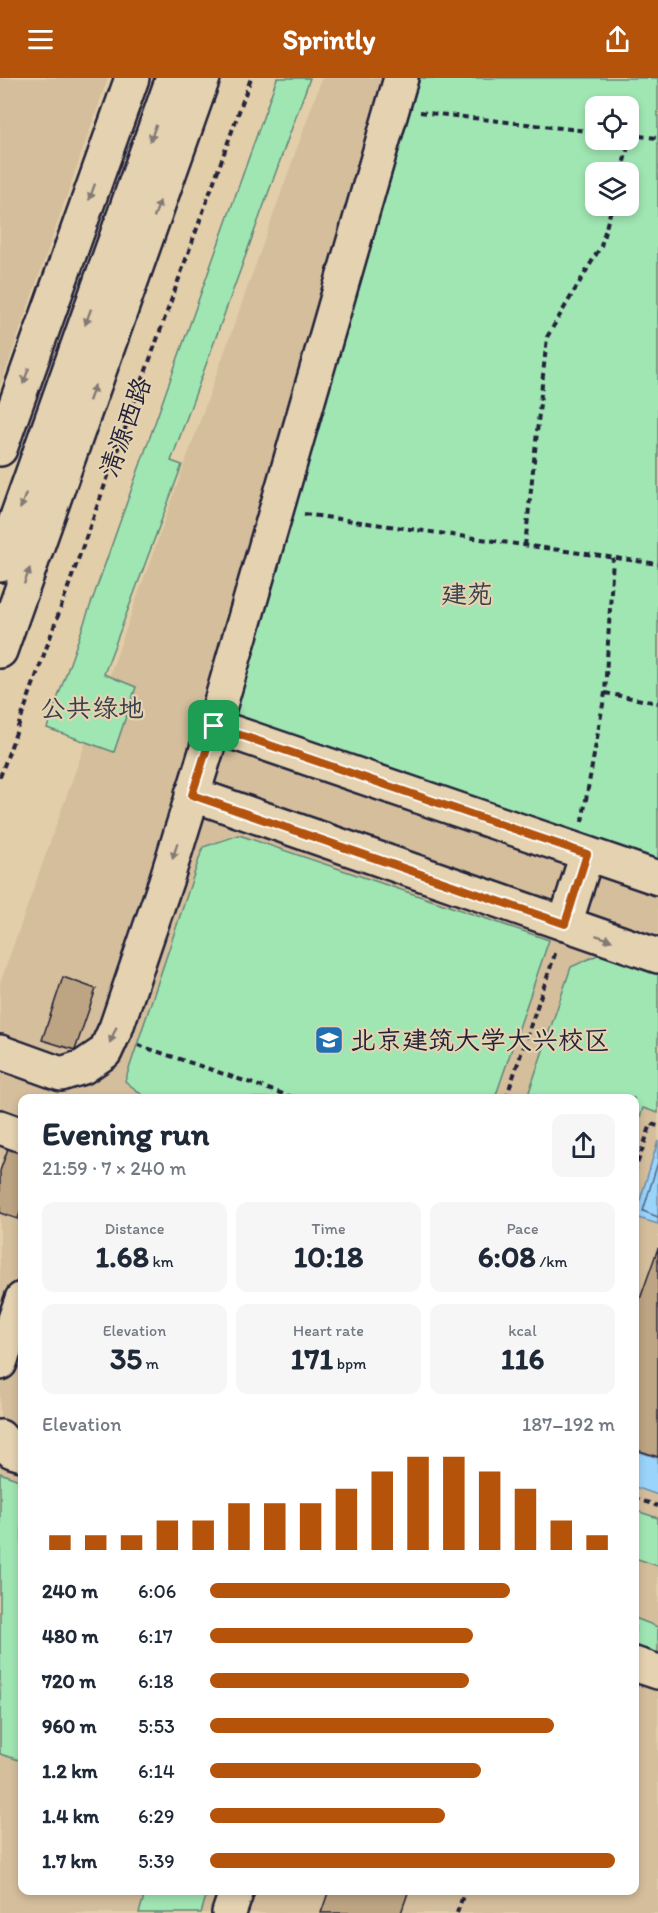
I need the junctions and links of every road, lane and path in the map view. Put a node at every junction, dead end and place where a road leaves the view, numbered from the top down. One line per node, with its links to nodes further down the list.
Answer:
1 (132, 78): 11 (main road, one-way to 11)
2 (173, 78): 16 (main road, one-way to 16)
3 (203, 78): 17 (main road, 清源西路, one-way to 3)
4 (251, 78): 21 (path, 清源西路)
5 (401, 78): 6 (main road)
6 (392, 109): 7 (path); 12 (main road)
7 (585, 131)
8 (639, 136): 9 (path)
9 (658, 138)
10 (609, 216): 13 (path)
11 (0, 449)
12 (276, 511): 13 (path); 20 (main road)
13 (525, 546): 14 (path)
14 (613, 558): 15 (path); 18 (path)
15 (658, 564)
16 (0, 565)
17 (0, 651)
18 (605, 693): 19 (path); 23 (path)
19 (658, 703)
20 (214, 726): 22 (main road); 23 (main road)
21 (0, 777)
22 (192, 795): 25 (main road); 27 (main road, one-way to 27)
23 (582, 852): 24 (main road); 25 (main road)
24 (658, 878)
25 (565, 924): 26 (main road, one-way to 26); 30 (path)
26 (658, 956)
27 (112, 1036): 28 (main road); 29 (path)
28 (0, 1052)
29 (283, 1094)
30 (507, 1094)
31 (658, 1126): 34 (path)
32 (0, 1127): 33 (main road)
33 (18, 1134)
34 (639, 1159)
35 (18, 1311): 36 (main road)
36 (0, 1363)
37 (0, 1437): 38 (main road)
38 (18, 1452)
39 (639, 1500): 40 (path)
40 (658, 1506)
41 (639, 1666): 42 (main road)
42 (658, 1672)
43 (235, 1895): 45 (main road)
44 (463, 1895): 46 (path)
45 (229, 1913)
46 (457, 1913)

